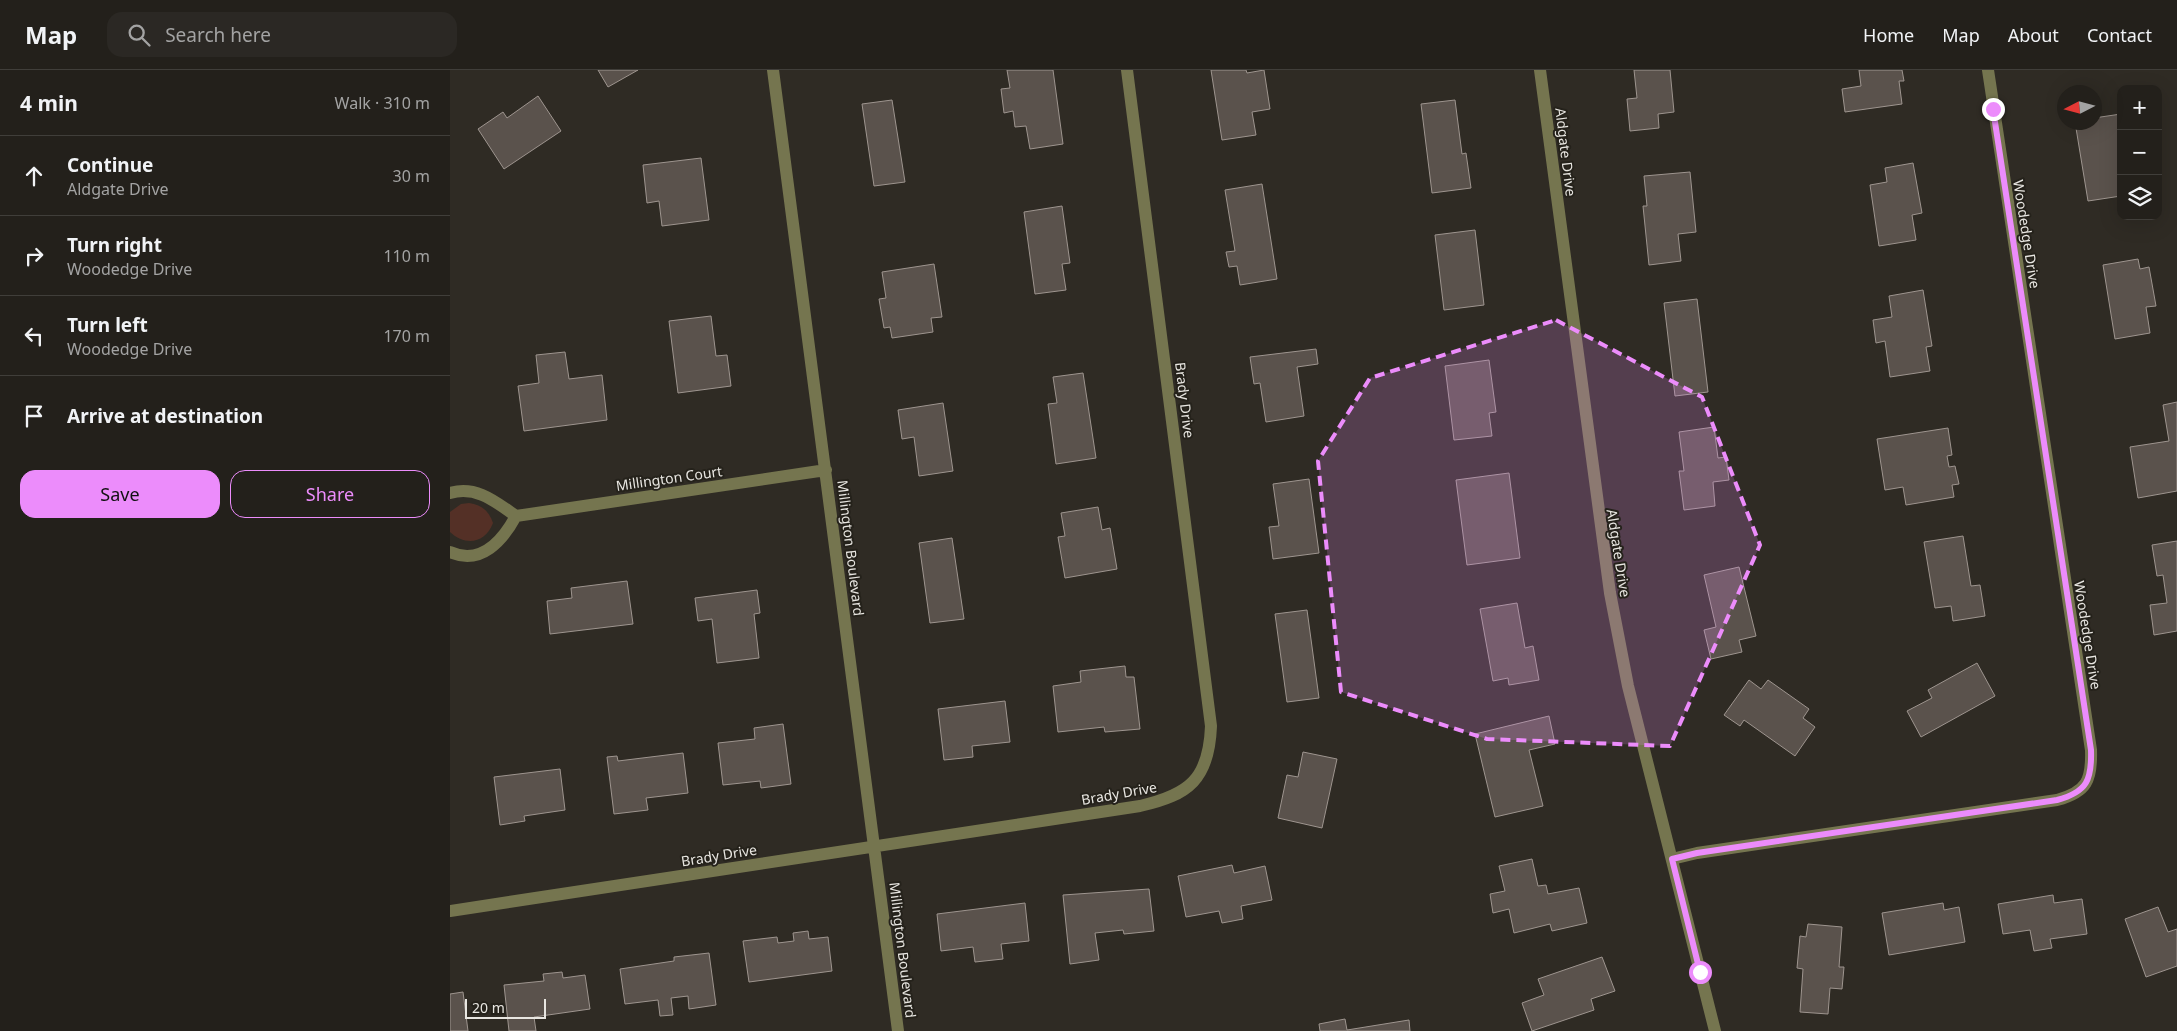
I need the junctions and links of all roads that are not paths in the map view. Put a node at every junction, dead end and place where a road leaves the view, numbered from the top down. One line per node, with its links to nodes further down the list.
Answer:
1 (772, 70): 5 (street, Millington Boulevard)
2 (1127, 70): 9 (street, Brady Drive)
3 (1540, 70): 10 (street, Aldgate Drive)
4 (1988, 70): 10 (street, Woodedge Drive)
5 (826, 470): 7 (street, Millington Court); 9 (street, Millington Boulevard)
6 (450, 493): 7 (street)
7 (516, 516): 8 (street)
8 (450, 552)
9 (874, 846): 11 (street, Brady Drive); 12 (street, Millington Boulevard)
10 (1672, 859): 13 (street, Aldgate Drive)
11 (450, 911)
12 (898, 1031)
13 (1715, 1031)

